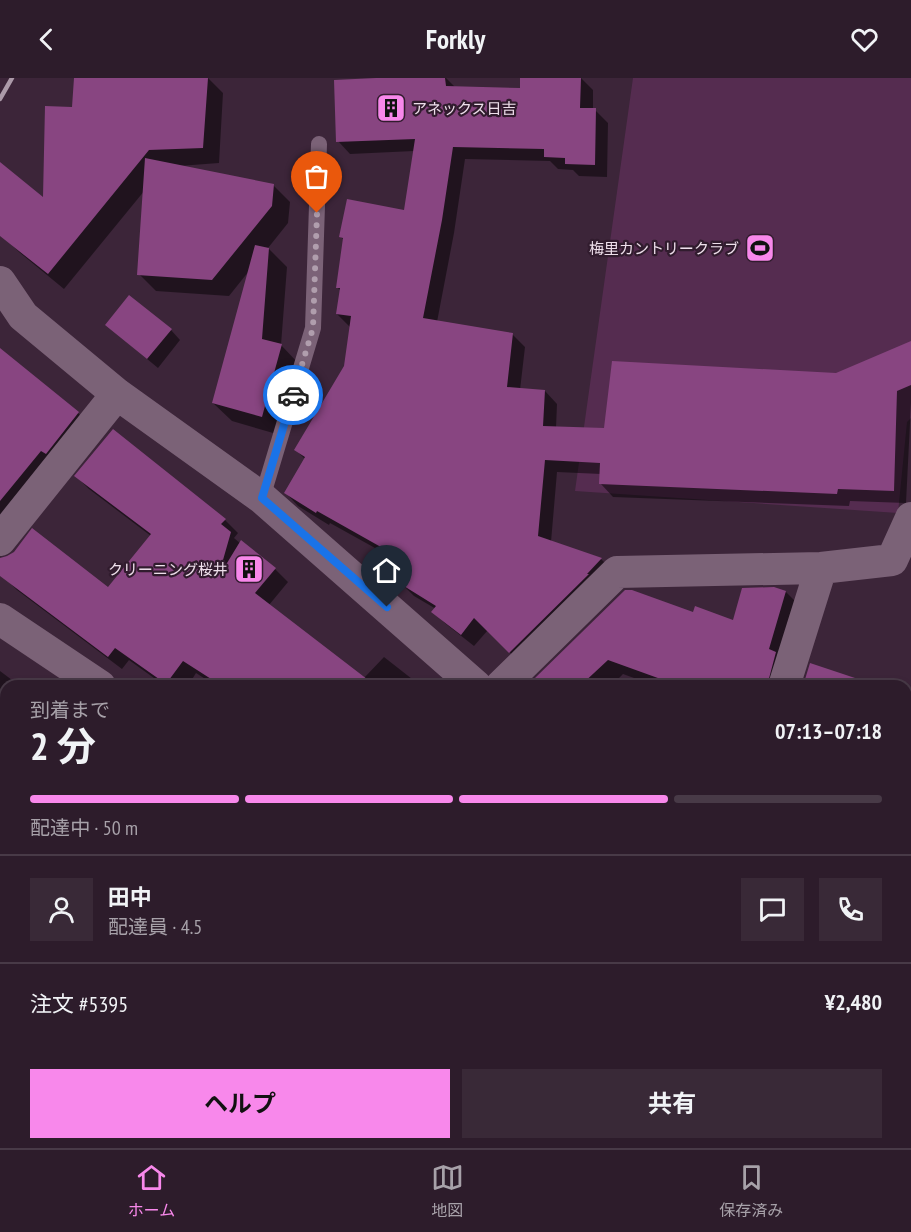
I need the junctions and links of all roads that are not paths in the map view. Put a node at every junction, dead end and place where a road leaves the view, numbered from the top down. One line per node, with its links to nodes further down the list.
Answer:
1 (319, 144): 4 (lane)
2 (0, 282): 3 (street)
3 (117, 394): 4 (street); 6 (street)
4 (262, 498): 10 (street)
5 (911, 518): 7 (street)
6 (0, 540)
7 (821, 568): 11 (street); 12 (street)
8 (0, 619): 9 (street)
9 (91, 680)
10 (469, 680)
11 (507, 680)
12 (786, 680)

